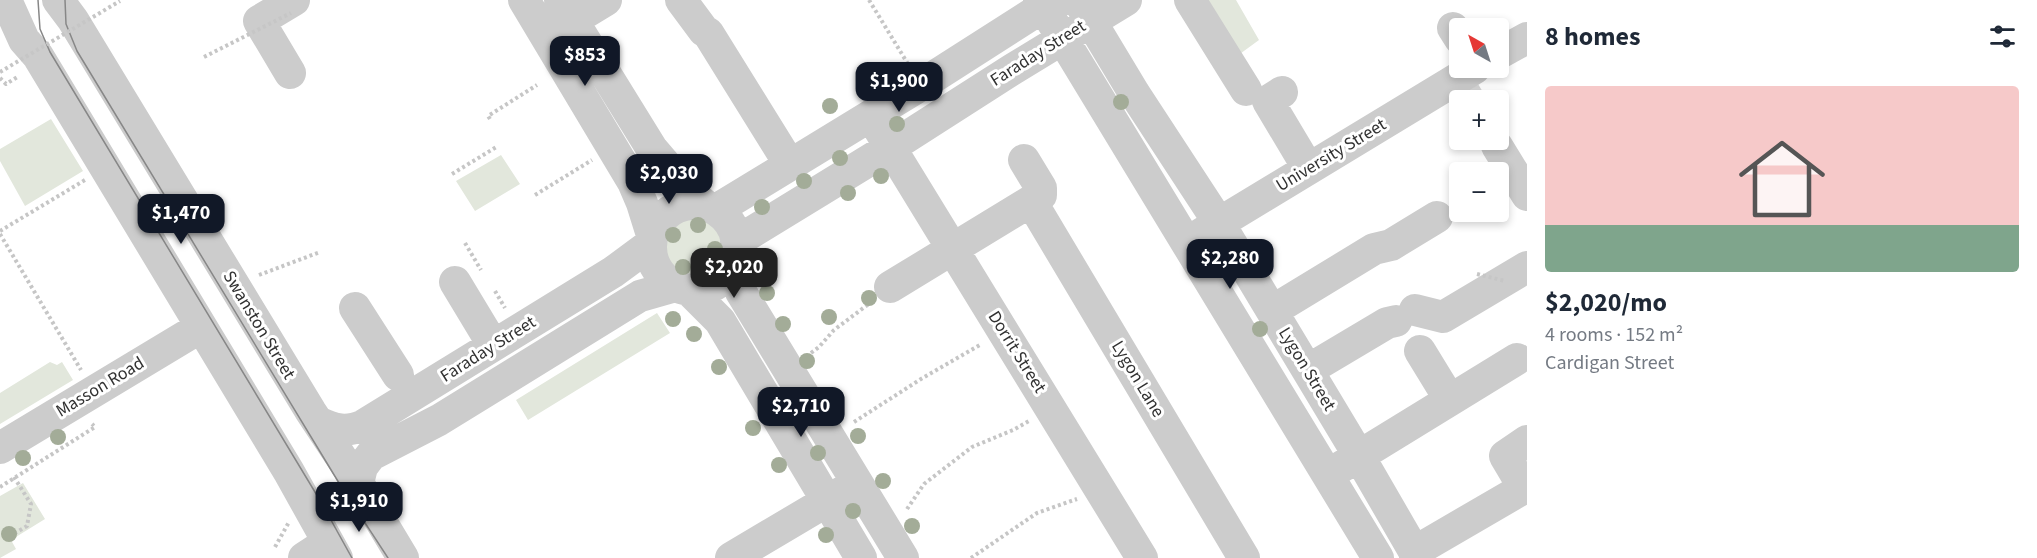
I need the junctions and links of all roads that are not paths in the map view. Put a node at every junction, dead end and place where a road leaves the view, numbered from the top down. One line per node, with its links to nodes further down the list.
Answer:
1 (6, 0): 43 (street)
2 (58, 0): 50 (street, Swanston Street)
3 (524, 0): 12 (street)
4 (606, 0): 10 (street)
5 (681, 0): 26 (street)
6 (1126, 0): 11 (street, Faraday Street)
7 (1190, 0): 20 (street)
8 (1048, 2): 13 (street, Faraday Street); 15 (street, Lygon Street)
9 (293, 7): 18 (street)
10 (567, 10): 12 (street); 30 (street)
11 (1084, 10): 15 (street, Faraday Street); 32 (street, Lygon Street)
12 (546, 36): 33 (street)
13 (994, 38): 17 (street); 22 (street, Faraday Street)
14 (1527, 38): 16 (street)
15 (1062, 39): 17 (street, Faraday Street); 34 (street, Lygon Street)
16 (1509, 48)
17 (1013, 69): 23 (street, Faraday Street)
18 (290, 73)
19 (1464, 79): 27 (street, University Street)
20 (1246, 90)
21 (1282, 92): 27 (street)
22 (872, 116): 23 (street); 26 (street, Faraday Street)
23 (891, 147): 35 (street, Dorrit Street); 36 (street, Faraday Street)
24 (1510, 149): 28 (street)
25 (1024, 160): 29 (street)
26 (790, 165): 30 (street, Faraday Street)
27 (1308, 168): 32 (street, University Street)
28 (1525, 191)
29 (1031, 201): 35 (street); 65 (street, Lygon Lane)
30 (711, 208): 33 (street); 36 (street)
31 (1437, 217): 42 (street)
32 (1219, 223): 34 (street, University Street); 42 (street, Lygon Street)
33 (651, 239): 40 (street); 44 (street, Faraday Street)
34 (1188, 242): 54 (street, Lygon Street)
35 (954, 248): 39 (street); 64 (street, Dorrit Street)
36 (734, 254): 40 (street); 56 (street)
37 (1516, 274): 47 (street)
38 (455, 282): 44 (street)
39 (890, 287)
40 (682, 288): 55 (street, Faraday Street); 57 (street)
41 (355, 308): 48 (street)
42 (1272, 311): 47 (street, Lygon Street)
43 (201, 327): 53 (street, Masson Road); 58 (street)
44 (493, 345): 50 (street, Faraday Street)
45 (1420, 351): 49 (street)
46 (1517, 358): 49 (street)
47 (1308, 370): 52 (street, Lygon Street)
48 (398, 375)
49 (1450, 400): 52 (street)
50 (318, 422): 55 (street, Swanston Street)
51 (1527, 441): 59 (street)
52 (1359, 456): 54 (street); 59 (street, Lygon Street)
53 (5, 460)
54 (1328, 475): 66 (street, Lygon Street)
55 (358, 483): 60 (street, Swanston Street)
56 (857, 483): 57 (street); 63 (street)
57 (826, 501): 61 (street); 62 (street)
58 (323, 553)
59 (1416, 555)
60 (403, 558)
61 (731, 558)
62 (861, 558)
63 (903, 558)
64 (1142, 558)
65 (1244, 558)
66 (1378, 558)

